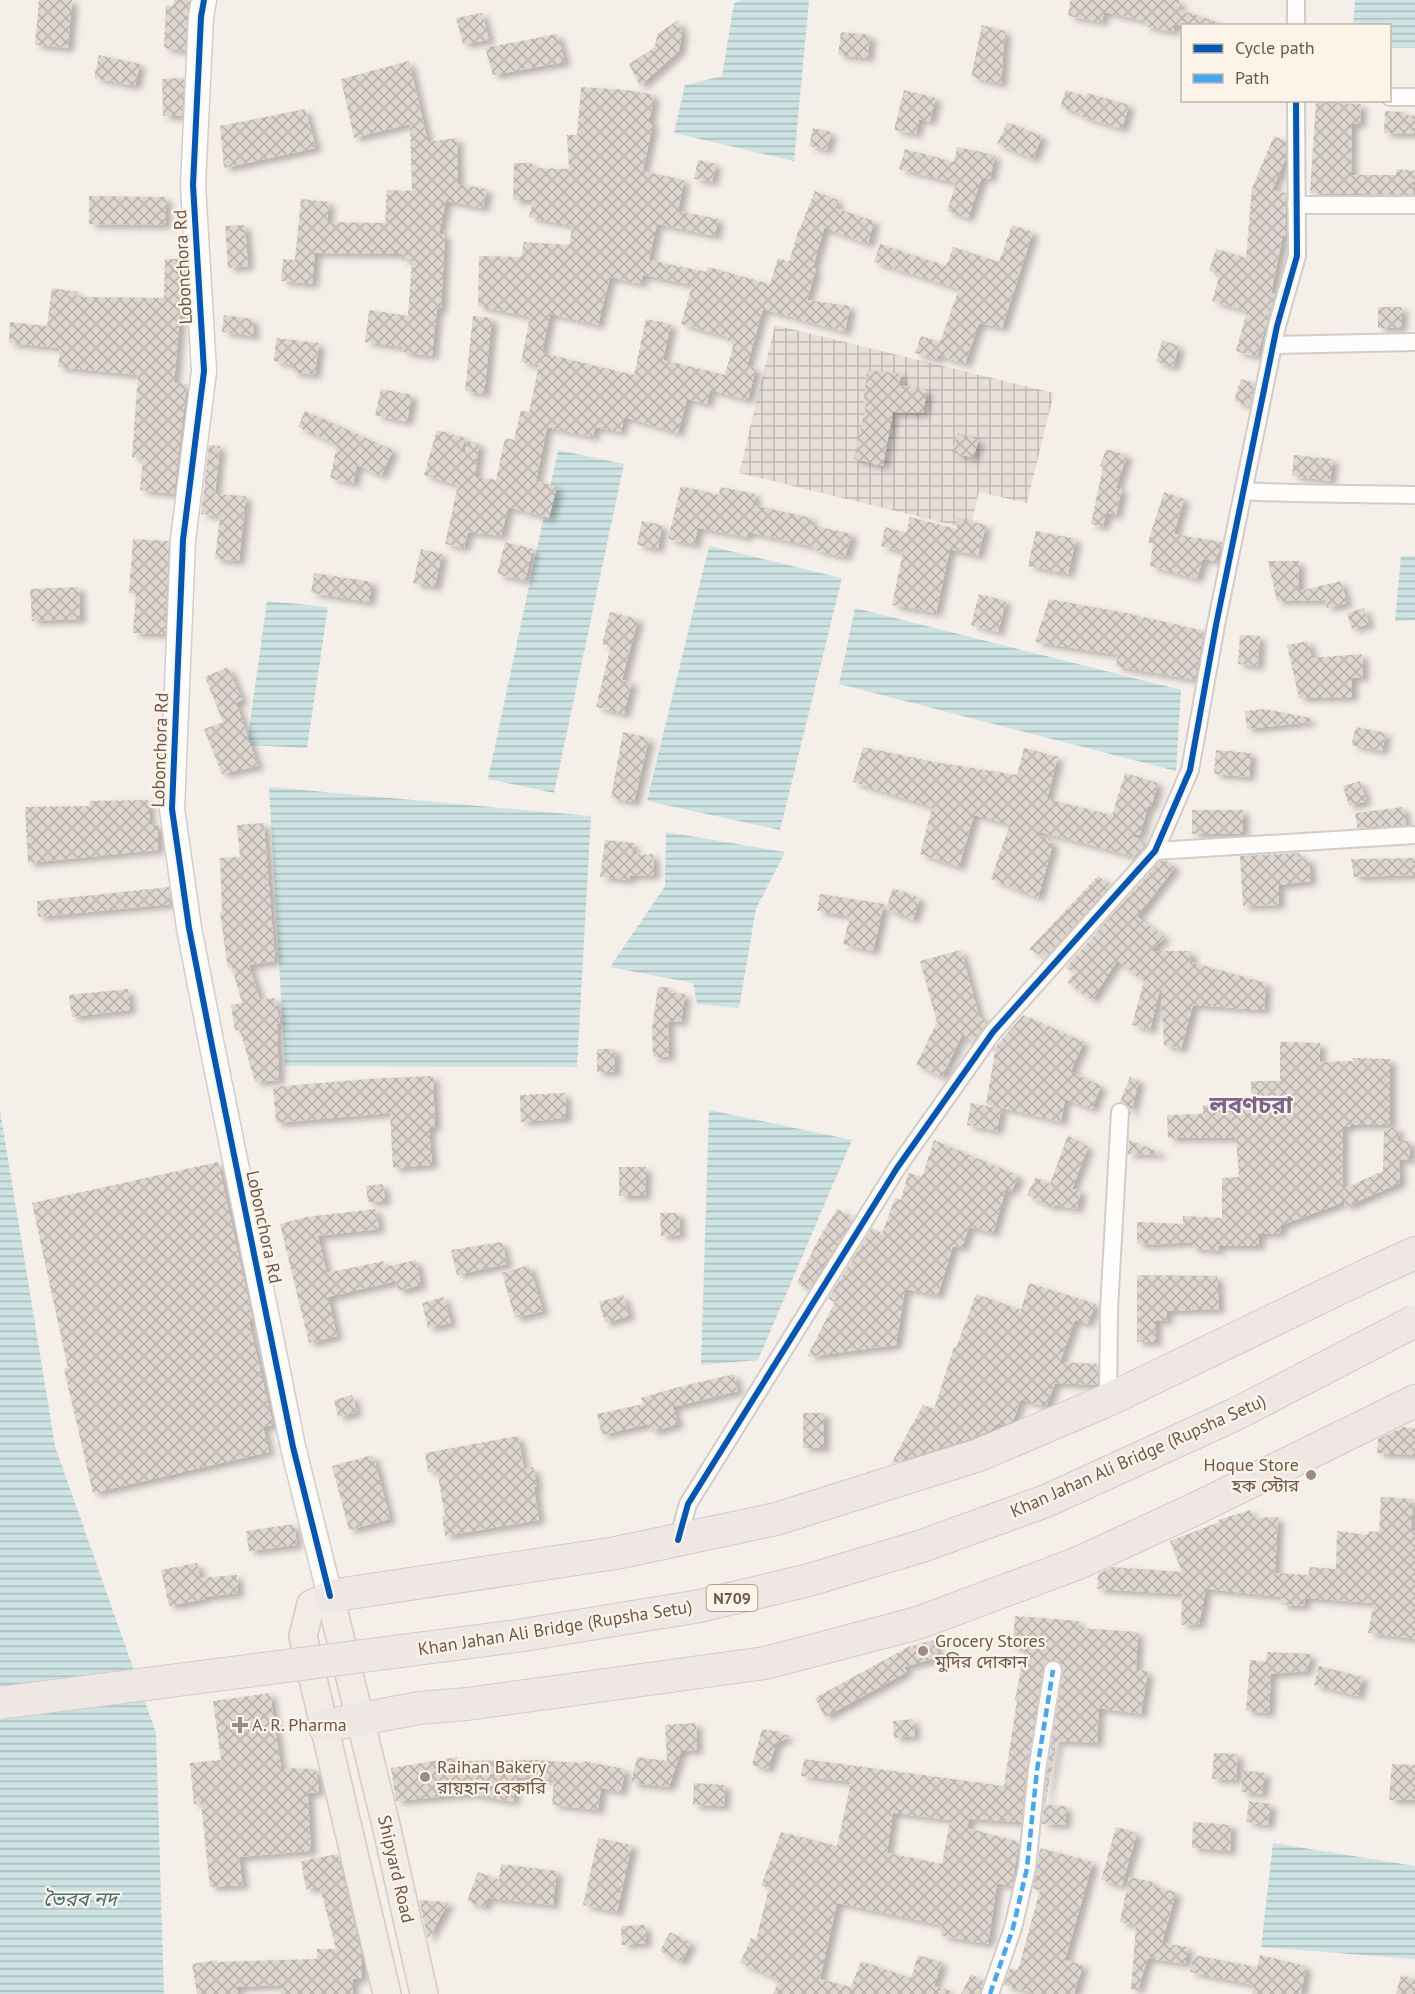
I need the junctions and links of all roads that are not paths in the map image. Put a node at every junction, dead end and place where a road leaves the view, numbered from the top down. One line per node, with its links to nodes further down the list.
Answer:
1 (204, 0): 21 (street, Lobonchora Rd)
2 (1296, 0): 3 (street)
3 (1296, 24)
4 (1391, 97): 5 (street)
5 (1415, 97)
6 (1296, 102): 7 (street)
7 (1296, 205): 8 (street); 10 (street)
8 (1415, 205)
9 (1415, 342): 10 (street)
10 (1273, 345): 11 (street)
11 (1244, 491): 12 (street); 14 (street)
12 (1415, 495)
13 (1415, 835): 14 (street)
14 (1155, 851): 20 (street)
15 (1120, 1112): 18 (street)
16 (1415, 1253): 18 (highway)
17 (1415, 1321): 23 (highway, Khan Jahan Ali Bridge (Rupsha Setu) / N709, bridge)
18 (1108, 1400): 20 (highway)
19 (1415, 1401): 25 (highway)
20 (678, 1540): 21 (highway)
21 (330, 1596): 24 (main road); 25 (main road, Shipyard Road)
22 (1053, 1670): 28 (street)
23 (0, 1703)
24 (324, 1726): 25 (highway); 26 (main road)
25 (363, 1732): 27 (main road, Shipyard Road)
26 (387, 1994)
27 (424, 1994)
28 (990, 1994)

